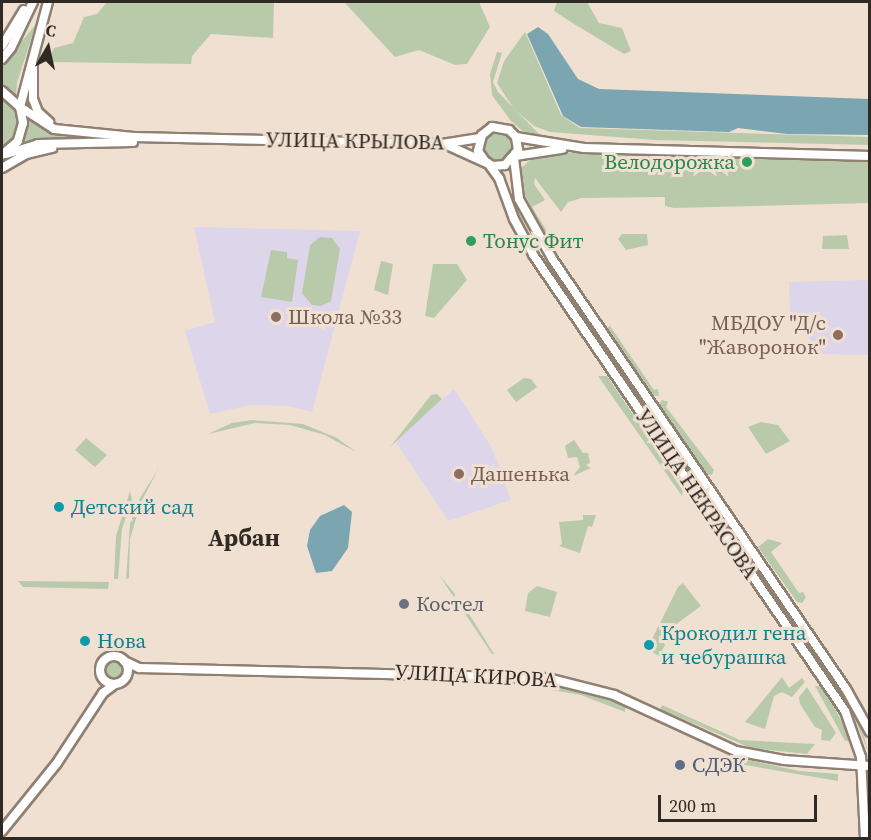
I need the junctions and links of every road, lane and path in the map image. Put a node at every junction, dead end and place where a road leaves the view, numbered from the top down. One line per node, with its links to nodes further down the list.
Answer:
1 (30, 2): 4 (highway); 5 (highway)
2 (48, 2): 3 (highway)
3 (35, 45): 7 (highway); 8 (main road)
4 (2, 46)
5 (2, 59)
6 (2, 91): 7 (highway)
7 (20, 107): 8 (main road); 15 (highway)
8 (91, 134): 11 (main road)
9 (515, 136): 10 (main road, УЛИЦА КРЫЛОВА); 14 (main road, УЛИЦА КРЫЛОВА); 18 (main road)
10 (480, 138): 13 (main road, УЛИЦА КРЫЛОВА); 19 (main road)
11 (230, 140): 12 (main road); 13 (main road, УЛИЦА КРЫЛОВА)
12 (85, 142): 15 (main road); 20 (main road)
13 (442, 144): 19 (main road)
14 (584, 148): 16 (main road, УЛИЦА КРЫЛОВА); 18 (main road)
15 (11, 150): 17 (highway)
16 (870, 156)
17 (2, 157)
18 (515, 157): 19 (main road); 27 (main road, УЛИЦА НЕКРАСОВА)
19 (486, 162): 28 (main road, УЛИЦА НЕКРАСОВА)
20 (2, 168)
21 (124, 661): 22 (main road); 23 (main road); 24 (main road)
22 (139, 668): 23 (main road); 28 (main road, УЛИЦА КИРОВА)
23 (128, 674): 25 (main road)
24 (104, 679): 25 (main road); 26 (main road)
25 (115, 684): 26 (main road)
26 (103, 693): 29 (main road)
27 (870, 732)
28 (866, 765): 30 (main road, УЛИЦА НЕКРАСОВА)
29 (2, 831)
30 (865, 838)

